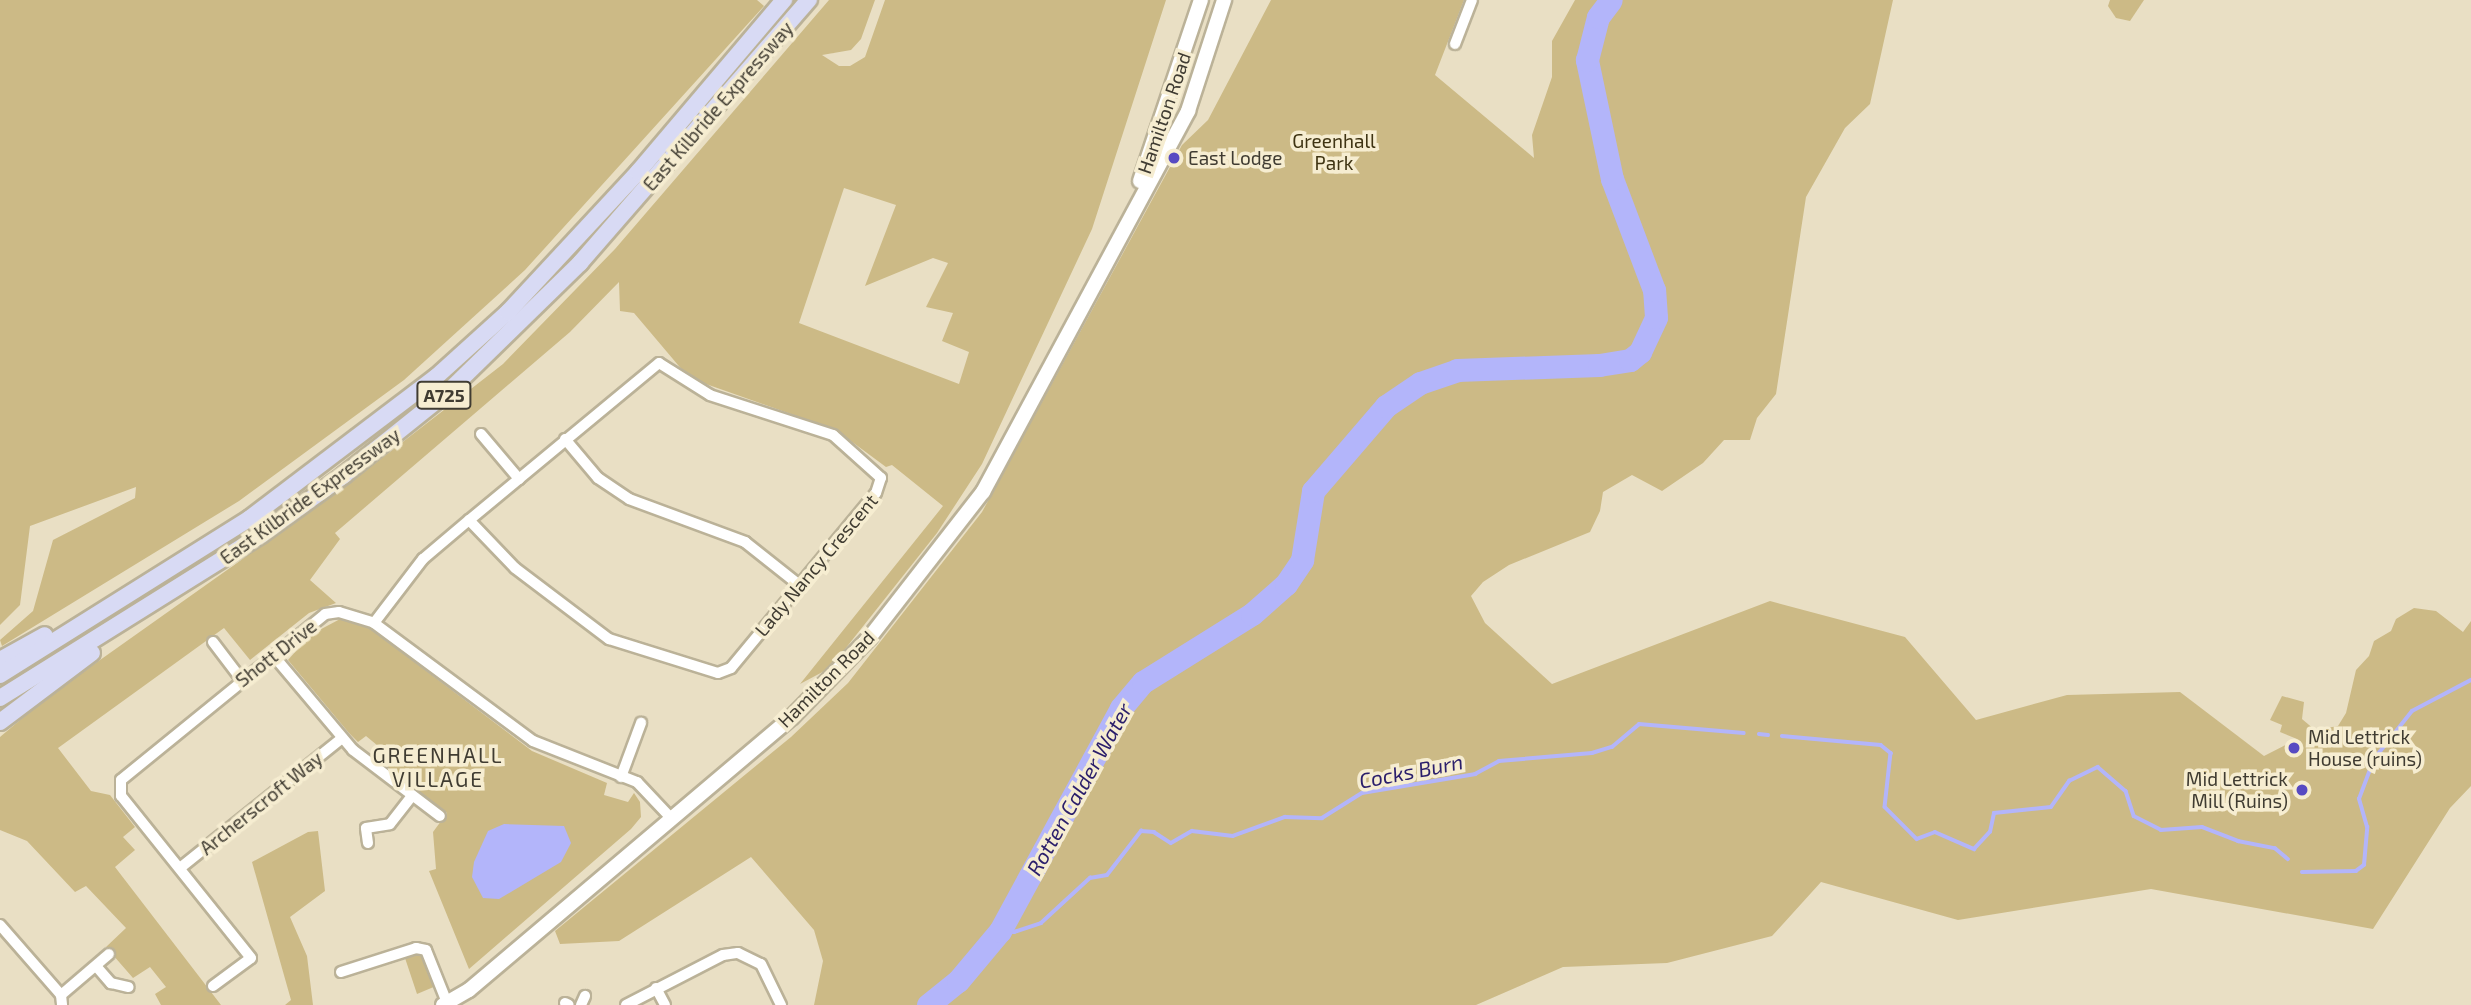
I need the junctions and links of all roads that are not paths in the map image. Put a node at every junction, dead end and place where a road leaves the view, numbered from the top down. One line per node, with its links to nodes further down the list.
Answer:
1 (784, 0): 14 (highway, East Kilbride Expressway / A725)
2 (809, 0): 12 (highway, East Kilbride Expressway / A725)
3 (1201, 0): 7 (main road, Hamilton Road)
4 (1224, 0): 7 (main road, Hamilton Road)
5 (1472, 0): 6 (street)
6 (1455, 44)
7 (1123, 225): 28 (main road, Hamilton Road)
8 (481, 434): 10 (street)
9 (565, 439): 10 (street, Lady Nancy Crescent); 13 (street); 13 (street, Lady Nancy Crescent)
10 (519, 479): 11 (street, Lady Nancy Crescent)
11 (469, 520): 13 (street, Lady Nancy Crescent); 15 (street, Lady Nancy Crescent)
12 (213, 565): 21 (highway, East Kilbride Expressway / A725); 22 (highway, A725)
13 (798, 584)
14 (117, 602): 18 (highway, A725); 19 (highway, East Kilbride Expressway / A725)
15 (374, 623): 17 (street, Shott Drive); 25 (street, Shott Drive)
16 (213, 642): 20 (street)
17 (273, 655): 20 (street, Shott Drive); 24 (street)
18 (0, 660)
19 (0, 675)
20 (242, 680): 30 (street, Shott Drive)
21 (0, 698)
22 (0, 722)
23 (641, 723): 25 (street)
24 (342, 738): 26 (street); 30 (street, Archerscroft Way)
25 (621, 776): 28 (street, Shott Drive)
26 (412, 796): 27 (street); 29 (street)
27 (440, 816)
28 (671, 818): 39 (main road, Hamilton Road)
29 (368, 843)
30 (180, 868): 35 (street, Shott Drive)
31 (0, 925): 38 (street)
32 (109, 954): 33 (street)
33 (96, 966): 36 (street); 38 (street)
34 (341, 972): 39 (street)
35 (213, 986)
36 (129, 988)
37 (656, 988): 40 (street); 41 (street); 42 (street)
38 (62, 1000)
39 (446, 1004)
40 (626, 1005)
41 (665, 1005)
42 (780, 1005)

